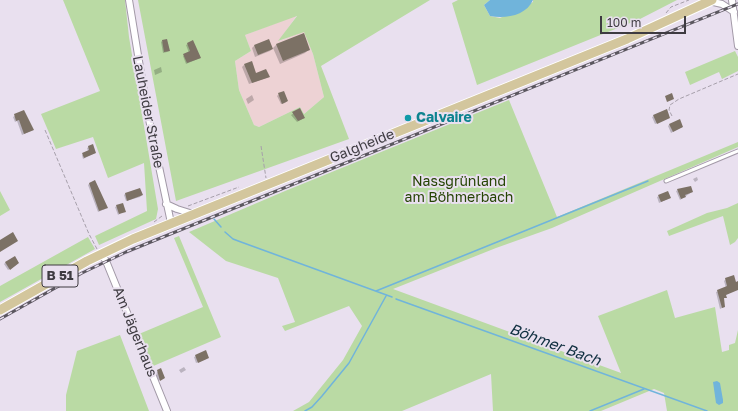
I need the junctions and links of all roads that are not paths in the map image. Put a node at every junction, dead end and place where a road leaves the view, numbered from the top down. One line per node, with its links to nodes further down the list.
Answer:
1 (129, 0): 8 (street, Lauheider Straße)
2 (732, 0): 4 (street)
3 (711, 1): 4 (street); 9 (main road, Galgheide / B 51)
4 (734, 12): 5 (street)
5 (738, 46)
6 (738, 151): 7 (lane)
7 (666, 181)
8 (166, 204): 9 (street); 10 (street, Lauheider Straße)
9 (193, 214): 10 (main road, Galgheide / B 51)
10 (172, 223): 11 (main road, Galgheide / B 51)
11 (101, 254): 12 (main road, Galgheide / B 51); 13 (street, Am Jägerhaus)
12 (0, 310)
13 (167, 411)

